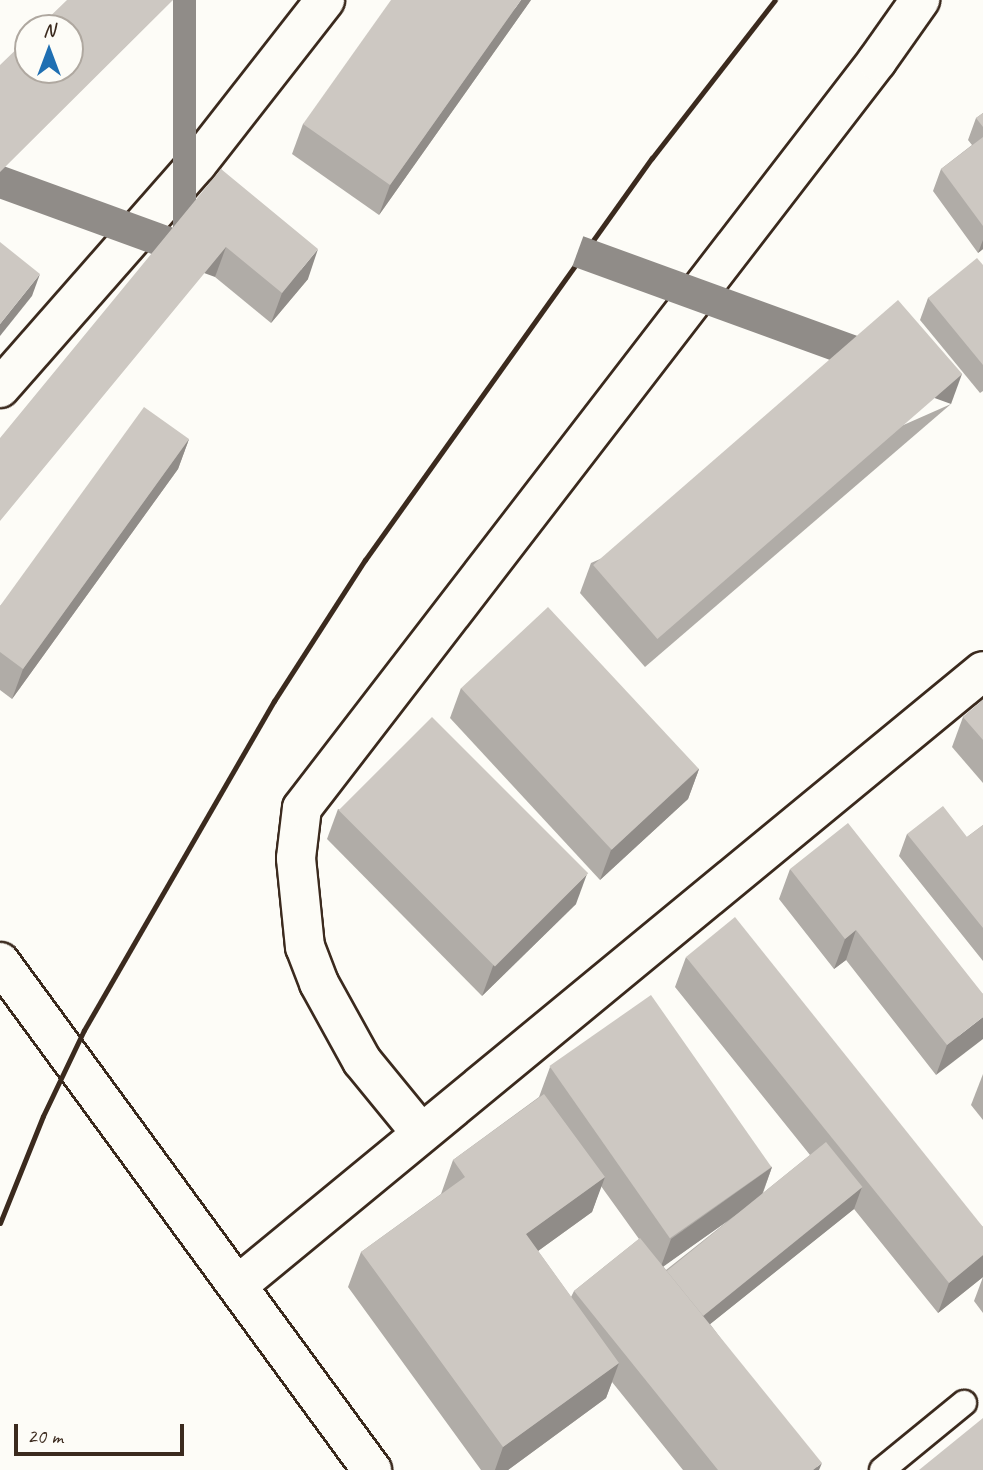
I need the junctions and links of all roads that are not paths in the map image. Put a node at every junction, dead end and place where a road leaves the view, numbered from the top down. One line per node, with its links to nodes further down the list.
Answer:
1 (325, 0): 3 (street)
2 (920, 0): 6 (street)
3 (0, 388)
4 (983, 671): 6 (street)
5 (0, 962): 7 (street)
6 (421, 1133): 7 (street)
7 (238, 1284): 9 (street)
8 (964, 1403): 10 (lane)
9 (372, 1470)
10 (883, 1470)

